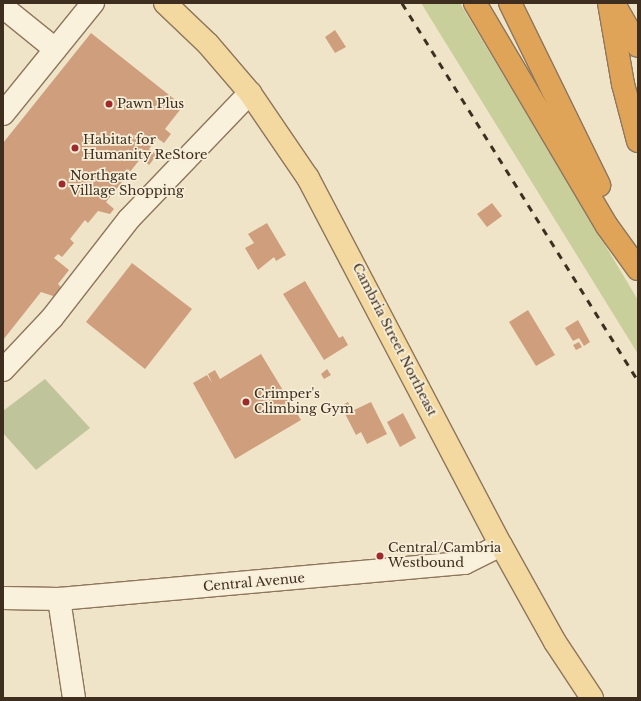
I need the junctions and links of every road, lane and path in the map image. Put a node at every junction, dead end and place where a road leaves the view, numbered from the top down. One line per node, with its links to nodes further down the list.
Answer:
1 (93, 3): 9 (street)
2 (165, 3): 10 (main road, Cambria Street Northeast)
3 (475, 3): 14 (highway)
4 (510, 3): 13 (highway)
5 (609, 3): 12 (highway)
6 (614, 3): 8 (highway)
7 (3, 8): 9 (street)
8 (638, 46)
9 (55, 49): 11 (street)
10 (250, 93): 15 (street); 16 (main road, Cambria Street Northeast)
11 (3, 114)
12 (638, 141)
13 (638, 258)
14 (638, 269)
15 (3, 370)
16 (501, 545): 18 (street, Central Avenue); 20 (main road, Cambria Street Northeast)
17 (3, 598): 18 (street, Central Avenue)
18 (59, 599): 19 (street)
19 (74, 698)
20 (592, 698)

